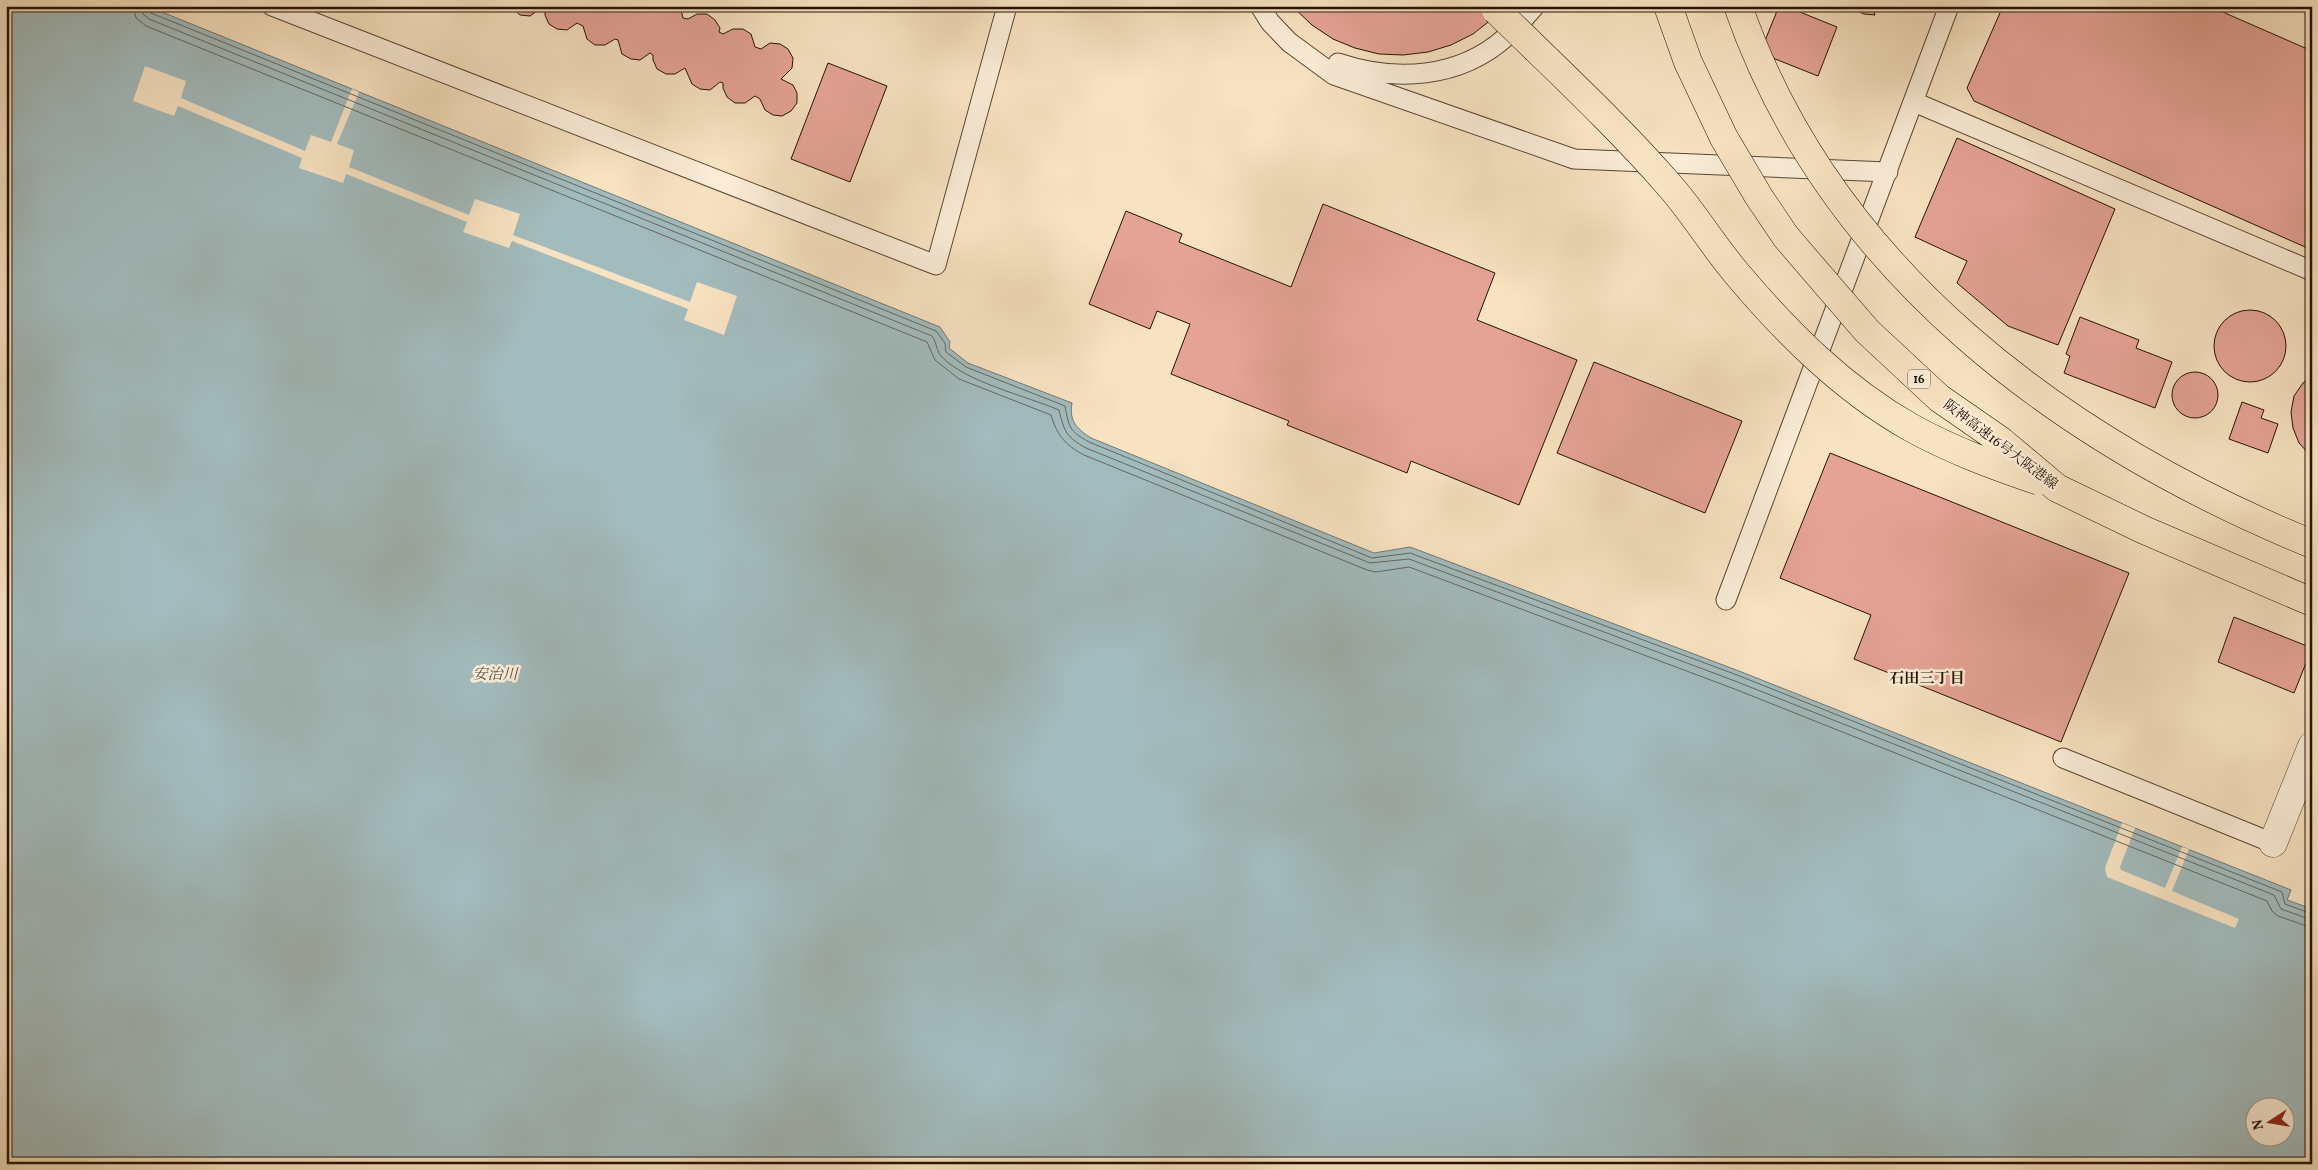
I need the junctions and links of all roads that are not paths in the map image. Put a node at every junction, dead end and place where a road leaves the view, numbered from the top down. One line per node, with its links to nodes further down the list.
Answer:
1 (272, 6): 2 (lane)
2 (1007, 6)
3 (1260, 6): 11 (lane)
4 (1272, 6): 5 (lane)
5 (1535, 6)
6 (1668, 6): 13 (highway, 阪神高速16号大阪港線 / 16, bridge)
7 (1738, 6): 14 (highway, bridge)
8 (1949, 6): 10 (lane)
9 (1496, 10): 13 (highway, bridge)
10 (1914, 102): 11 (lane); 12 (lane)
11 (1888, 172): 15 (lane)
12 (2312, 271)
13 (2057, 488): 16 (highway, 阪神高速16号大阪港線 / 16, bridge)
14 (2312, 544)
15 (1726, 600)
16 (2312, 602)
17 (2312, 746): 19 (street)
18 (2063, 758): 19 (lane)
19 (2273, 843)

